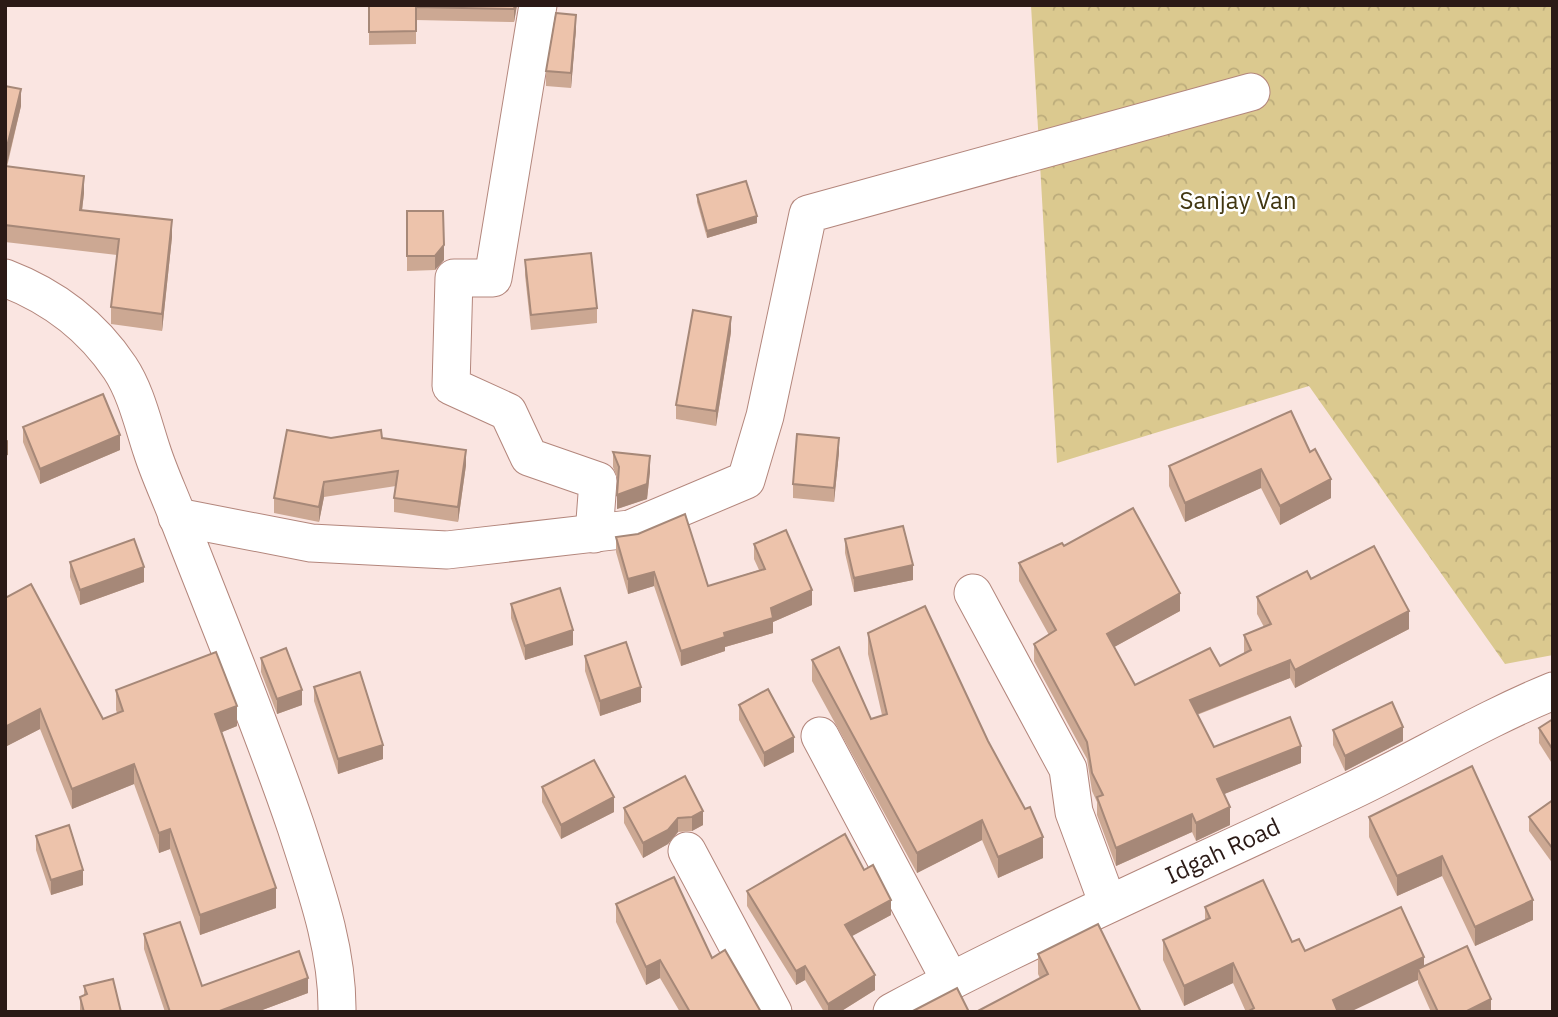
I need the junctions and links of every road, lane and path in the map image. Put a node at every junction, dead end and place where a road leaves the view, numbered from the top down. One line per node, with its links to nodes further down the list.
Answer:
1 (538, 5): 5 (street)
2 (1251, 92): 5 (street)
3 (5, 278): 4 (street)
4 (177, 517): 5 (street); 12 (street)
5 (594, 534)
6 (973, 593): 10 (street)
7 (1553, 691): 10 (street, Idgah Road)
8 (820, 736): 11 (street)
9 (687, 851): 13 (street)
10 (1108, 904): 11 (street, Idgah Road)
11 (950, 980): 14 (street, Idgah Road)
12 (337, 1012)
13 (774, 1012)
14 (892, 1012)

